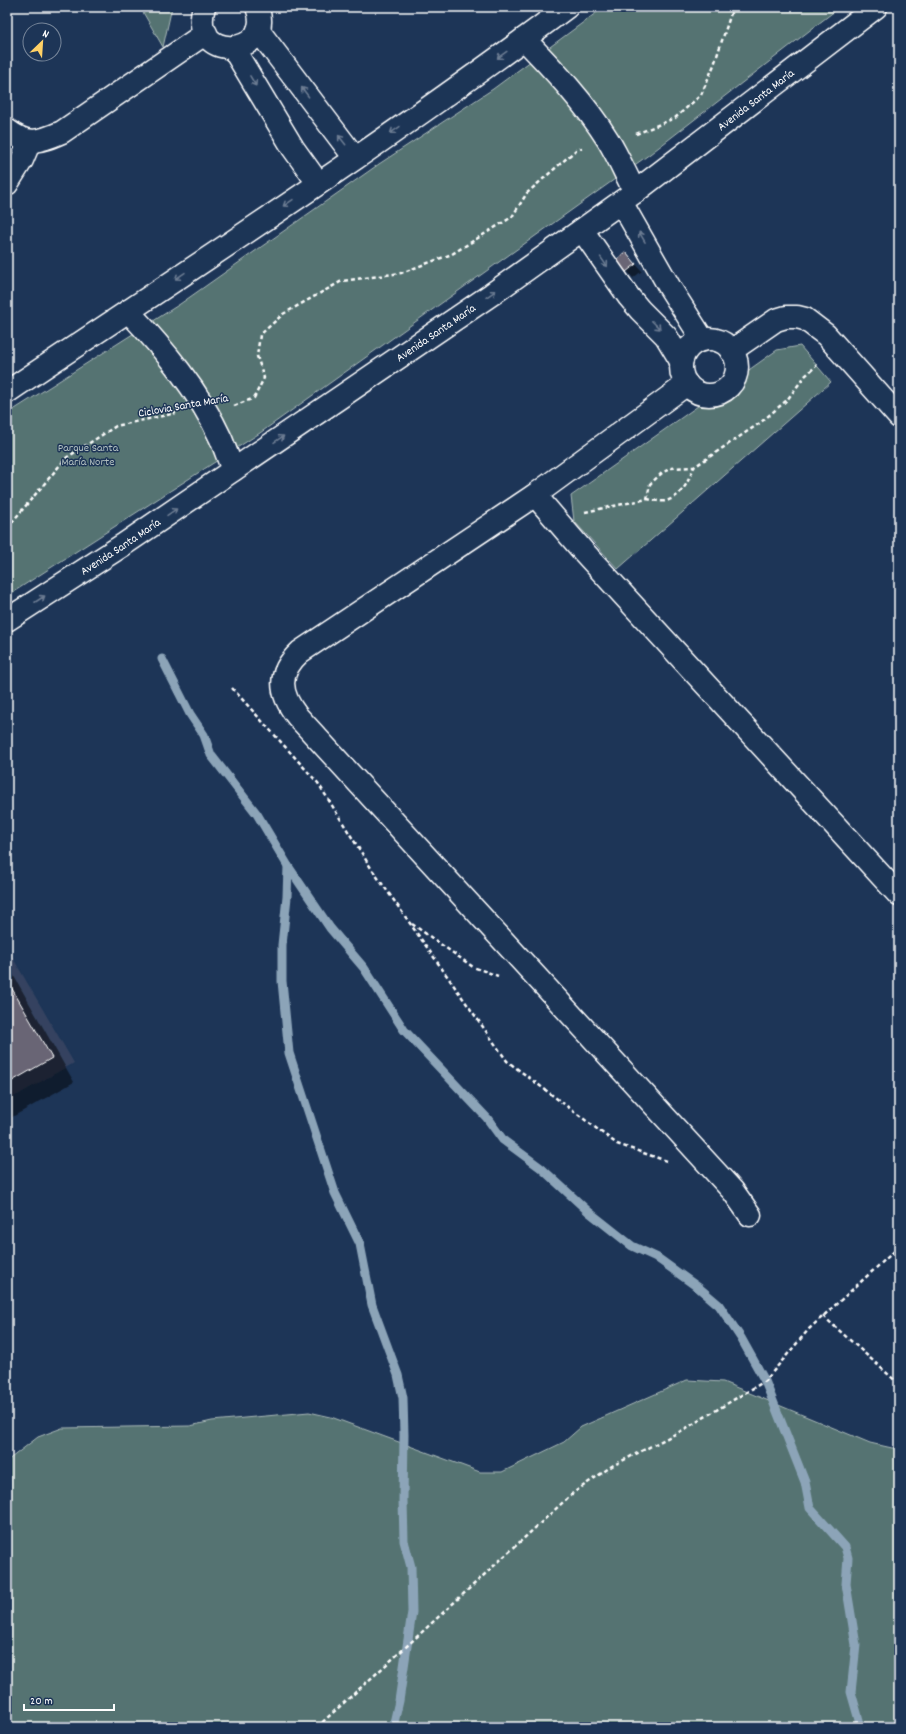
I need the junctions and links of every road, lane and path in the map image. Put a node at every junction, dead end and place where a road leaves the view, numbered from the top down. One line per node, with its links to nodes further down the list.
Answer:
1 (204, 7): 7 (street)
2 (257, 7): 6 (street)
3 (566, 7): 8 (street)
4 (733, 7): 11 (path, Ciclovia Santa María)
5 (876, 7): 16 (street, Avenida Santa María)
6 (258, 30): 9 (street); 13 (street, one-way to 6)
7 (206, 33): 9 (street); 12 (street)
8 (524, 39): 11 (street); 13 (street, one-way to 13)
9 (232, 48): 14 (street, one-way to 14)
10 (7, 130): 12 (street)
11 (608, 140): 16 (street); 25 (path, Ciclovia Santa María)
12 (30, 141): 15 (street)
13 (355, 158): 14 (street)
14 (318, 183): 18 (street, one-way to 18)
15 (7, 184)
16 (628, 197): 17 (street, Avenida Santa María); 19 (street, one-way to 16)
17 (582, 230): 22 (street, one-way to 22); 28 (street, Avenida Santa María, one-way to 17)
18 (128, 311): 24 (street); 25 (street)
19 (703, 340): 21 (street); 22 (street)
20 (836, 346): 21 (street); 26 (street); 27 (path)
21 (731, 351): 23 (street)
22 (682, 361): 23 (street)
23 (687, 384): 29 (street)
24 (7, 392)
25 (204, 408): 28 (street); 32 (path, Ciclovia Santa María)
26 (899, 417)
27 (694, 467): 30 (path); 30 (path)
28 (233, 470): 33 (street, Avenida Santa María, one-way to 28)
29 (535, 495): 31 (street); 39 (street)
30 (647, 499): 31 (path)
31 (557, 521): 35 (street)
32 (7, 528)
33 (7, 620)
34 (232, 688): 36 (path)
35 (899, 895)
36 (410, 923): 37 (path); 38 (path)
37 (501, 977)
38 (669, 1161)
39 (750, 1215)
40 (899, 1248): 41 (path)
41 (823, 1316): 42 (path); 43 (path)
42 (899, 1384)
43 (317, 1727)

